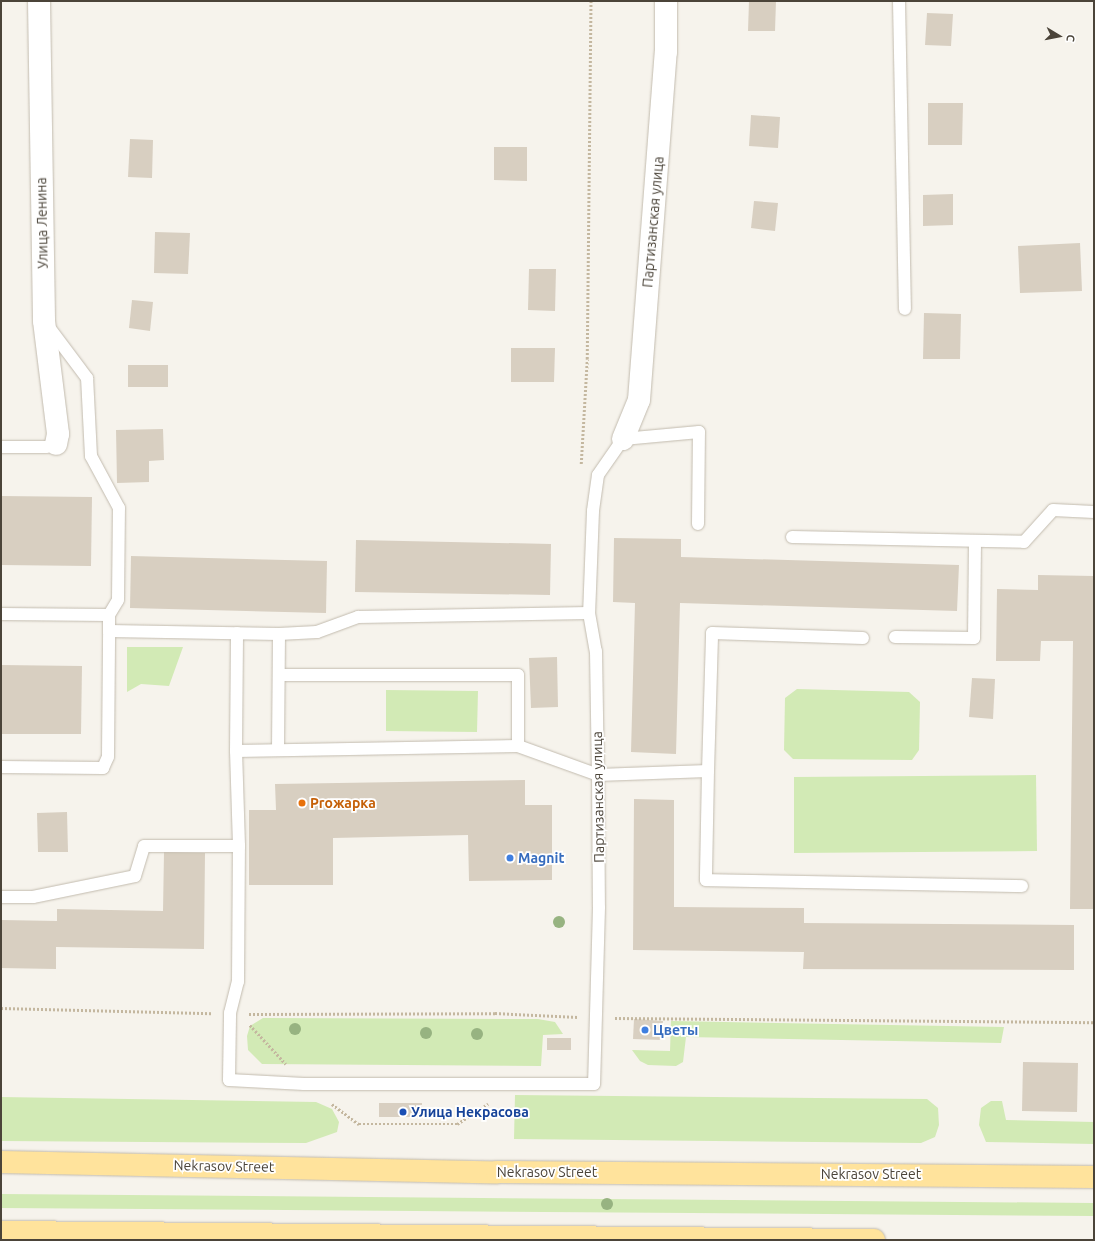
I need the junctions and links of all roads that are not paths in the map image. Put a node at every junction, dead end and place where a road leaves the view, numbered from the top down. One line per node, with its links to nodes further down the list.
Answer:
1 (39, 1): 5 (street, Улица Ленина)
2 (666, 1): 6 (street, Партизанская улица)
3 (899, 1): 4 (lane)
4 (904, 309)
5 (44, 321): 7 (street, Улица Ленина); 15 (lane)
6 (623, 439): 10 (lane); 13 (lane, Партизанская улица)
7 (56, 444): 8 (lane)
8 (1, 447)
9 (1094, 512): 12 (lane)
10 (698, 524)
11 (792, 537): 12 (lane)
12 (975, 541): 19 (lane)
13 (589, 613): 18 (lane); 27 (lane, Партизанская улица)
14 (1, 614): 15 (lane)
15 (109, 615): 16 (lane)
16 (109, 631): 17 (lane); 25 (lane)
17 (237, 633): 18 (lane); 24 (lane)
18 (279, 634): 21 (lane)
19 (895, 637)
20 (863, 638): 26 (lane)
21 (280, 675): 22 (lane); 23 (lane)
22 (518, 746): 23 (lane); 27 (lane)
23 (278, 749): 24 (lane)
24 (236, 751): 28 (lane)
25 (1, 767)
26 (708, 771): 27 (lane); 29 (lane)
27 (598, 775): 28 (lane, Партизанская улица)
28 (240, 846): 30 (lane)
29 (1022, 886)
30 (1, 897)
31 (1, 1162): 32 (main road, Nekrasov Street)
32 (1094, 1177)
33 (1, 1232): 34 (main road)
34 (799, 1239): 35 (main road)
35 (874, 1240)

